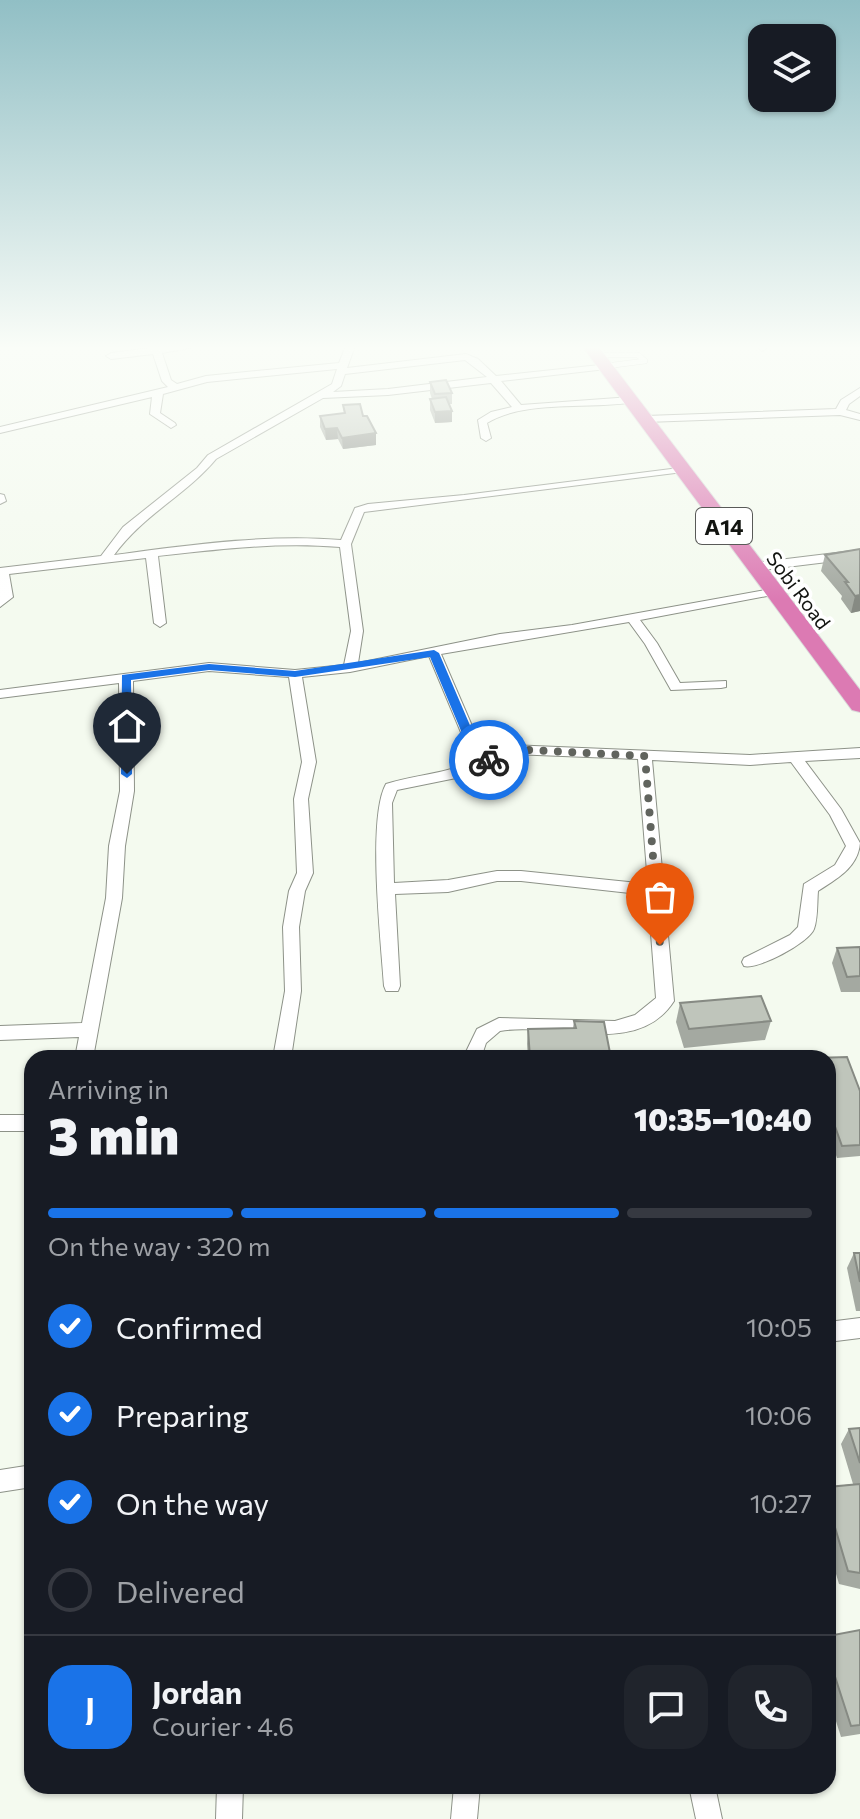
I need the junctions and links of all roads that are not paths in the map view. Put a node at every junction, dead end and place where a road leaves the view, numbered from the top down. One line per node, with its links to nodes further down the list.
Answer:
1 (255, 431): 9 (street)
2 (483, 431): 4 (street)
3 (655, 431): 5 (highway, Sobi Road / A14)
4 (486, 438)
5 (683, 469): 6 (street); 10 (highway, Sobi Road / A14)
6 (345, 544): 8 (street); 17 (street)
7 (860, 554): 10 (street)
8 (152, 555): 9 (street); 15 (street)
9 (106, 557): 11 (street)
10 (754, 567): 12 (highway, Sobi Road / A14)
11 (1, 572): 13 (street)
12 (772, 591): 14 (street); 22 (highway, Sobi Road / A14)
13 (0, 603)
14 (632, 618): 16 (street); 20 (street)
15 (160, 623)
16 (434, 653): 17 (street); 26 (street)
17 (350, 668): 18 (street)
18 (295, 674): 19 (street); 34 (street)
19 (126, 677): 21 (street); 31 (street)
20 (721, 684)
21 (0, 694)
22 (860, 705)
23 (860, 753): 25 (street)
24 (645, 756): 25 (street); 26 (street); 28 (street)
25 (796, 759): 29 (street)
26 (481, 764): 27 (street)
27 (389, 889): 28 (street); 30 (street)
28 (655, 890): 35 (street)
29 (750, 962)
30 (392, 986)
31 (91, 1030): 32 (street); 33 (street)
32 (0, 1033)
33 (86, 1050)
34 (283, 1050)
35 (474, 1050)
36 (0, 1123): 37 (street)
37 (24, 1123)
38 (860, 1328): 39 (street)
39 (836, 1331)
40 (24, 1477): 41 (street)
41 (0, 1481)
42 (230, 1794): 45 (street)
43 (466, 1794): 46 (street)
44 (704, 1794): 47 (street)
45 (229, 1819)
46 (464, 1819)
47 (709, 1819)

